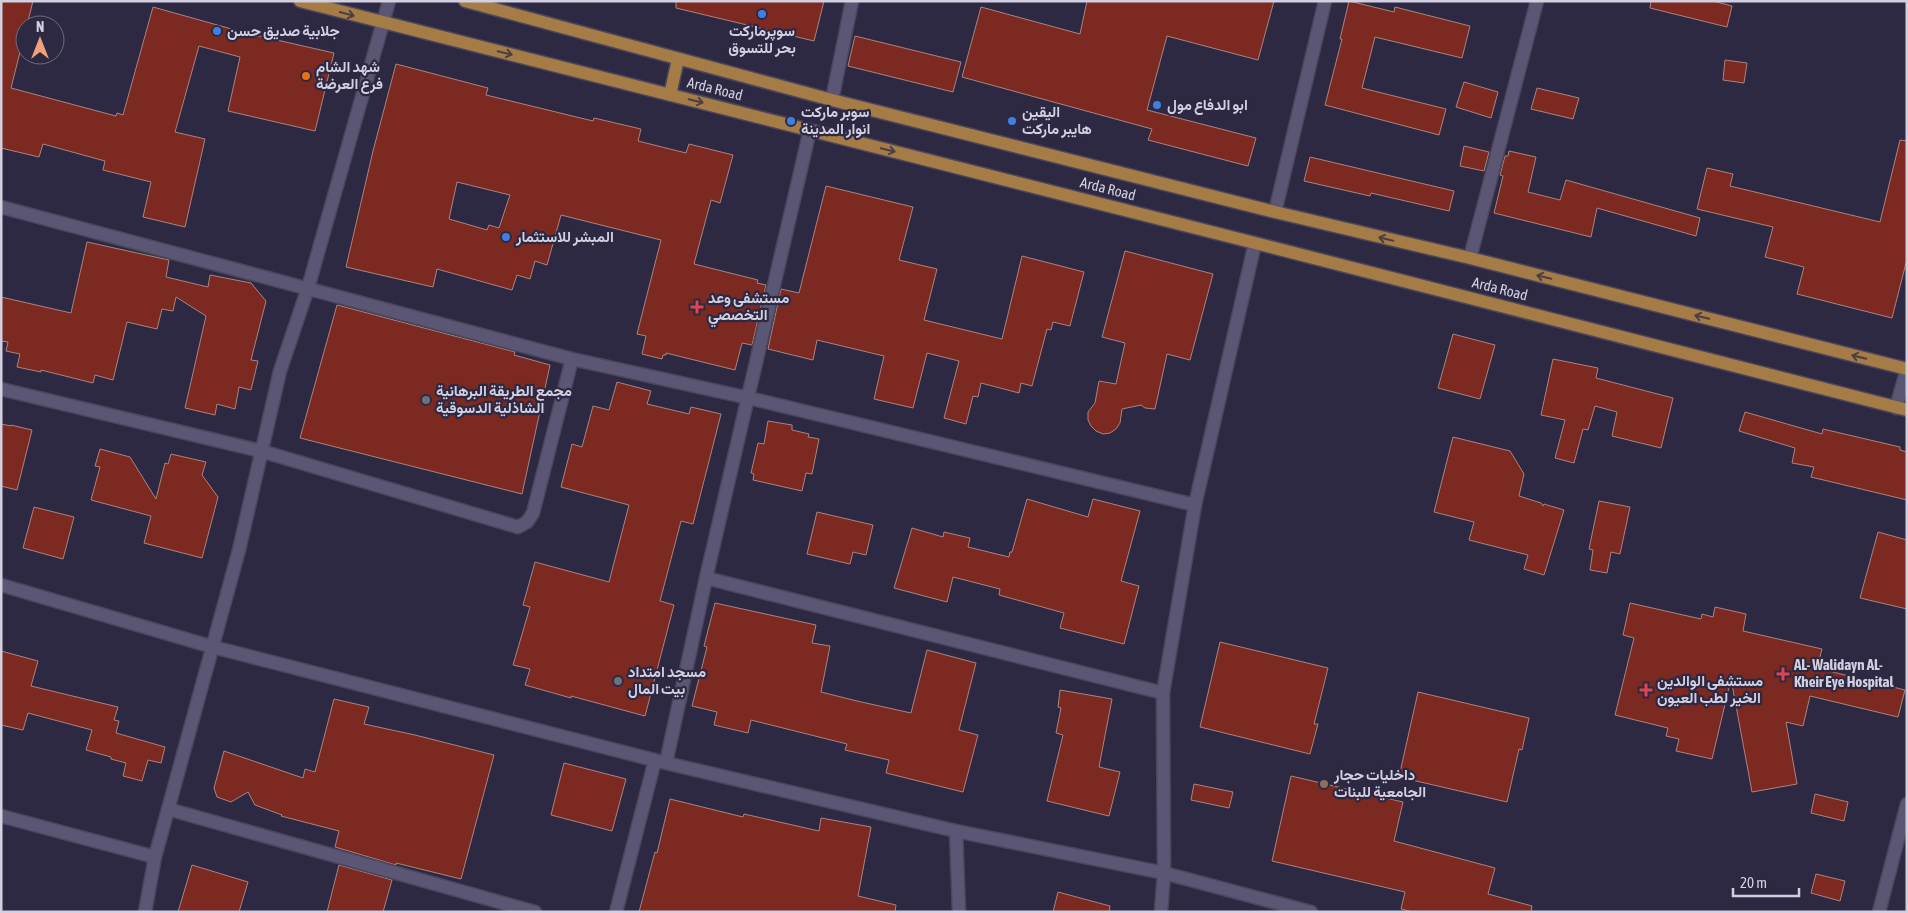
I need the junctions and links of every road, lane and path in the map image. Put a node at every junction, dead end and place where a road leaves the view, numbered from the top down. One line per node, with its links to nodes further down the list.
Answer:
1 (300, 1): 7 (main road, Arda Road, one-way to 7)
2 (389, 1): 7 (street)
3 (465, 1): 8 (main road, Arda Road)
4 (852, 1): 10 (street)
5 (1325, 1): 13 (street)
6 (1537, 1): 15 (street)
7 (383, 23): 9 (main road, Arda Road, one-way to 9); 16 (street)
8 (678, 59): 9 (main road); 10 (main road, Arda Road)
9 (670, 95): 11 (main road, Arda Road, one-way to 11)
10 (832, 100): 13 (main road, Arda Road)
11 (810, 130): 14 (main road, Arda Road, one-way to 14); 20 (street)
12 (1, 207): 16 (street)
13 (1274, 212): 15 (main road, Arda Road, one-way to 13)
14 (1256, 243): 21 (main road, Arda Road); 23 (street)
15 (1470, 258): 18 (main road, Arda Road, one-way to 15)
16 (308, 288): 17 (street); 22 (street)
17 (572, 359): 20 (street); 22 (street)
18 (1907, 369): 21 (street)
19 (1, 389): 22 (street)
20 (749, 398): 23 (street); 24 (street)
21 (1902, 409)
22 (261, 451): 26 (street)
23 (1195, 505): 27 (street)
24 (706, 578): 27 (street); 28 (street)
25 (1, 585): 26 (street)
26 (213, 647): 28 (street); 30 (street)
27 (1163, 693): 34 (street)
28 (660, 762): 32 (street); 37 (street)
29 (1907, 804): 41 (street)
30 (168, 809): 33 (street); 36 (street)
31 (1, 816): 33 (street)
32 (956, 831): 34 (street); 38 (street)
33 (155, 857): 35 (street)
34 (1164, 873): 39 (street); 40 (street)
35 (145, 912)
36 (535, 912)
37 (616, 912)
38 (959, 912)
39 (1160, 912)
40 (1311, 912)
41 (1878, 912)

